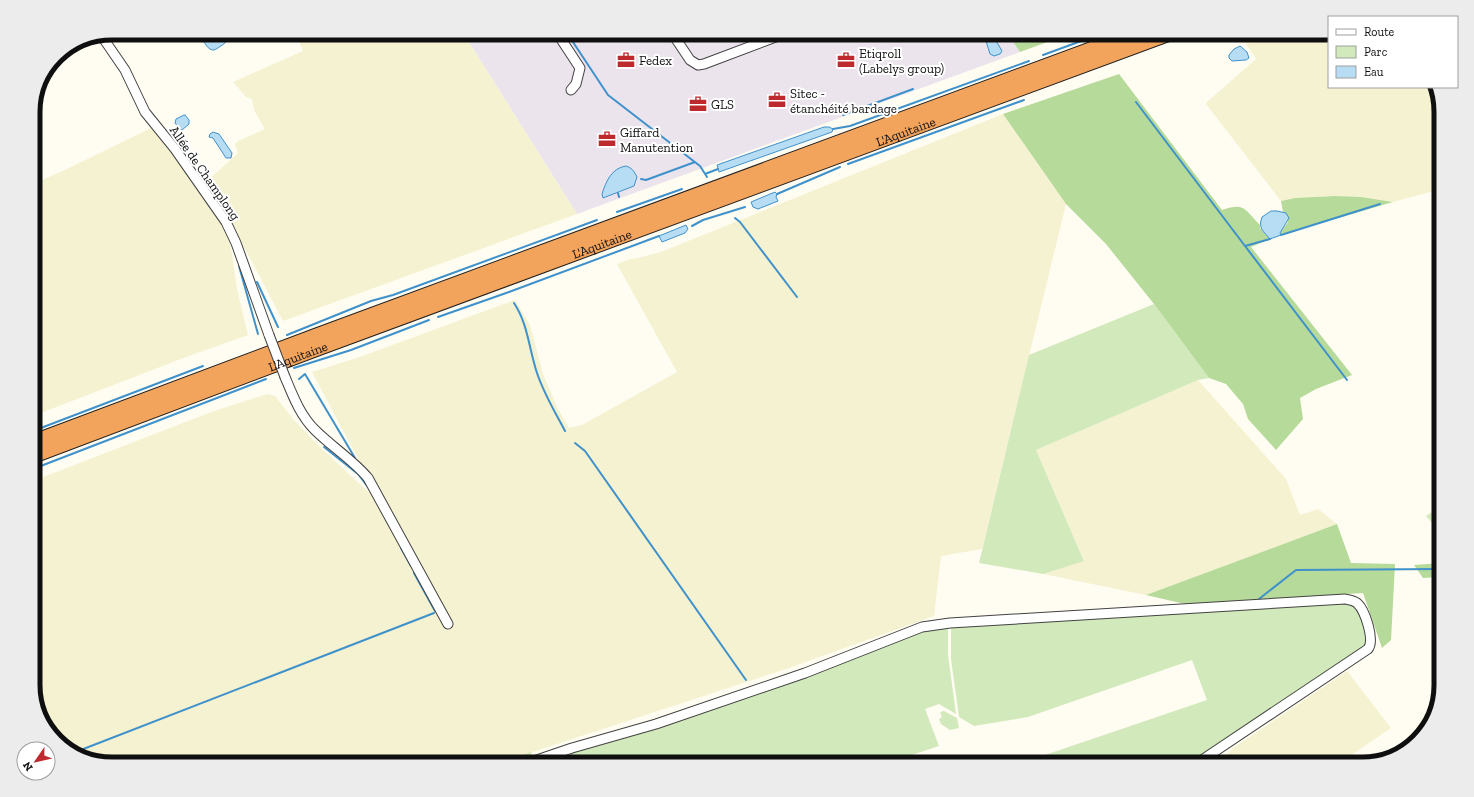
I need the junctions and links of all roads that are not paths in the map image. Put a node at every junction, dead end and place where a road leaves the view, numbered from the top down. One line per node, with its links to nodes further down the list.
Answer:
1 (105, 40): 10 (street, Allée de Champlong, bridge)
2 (562, 40): 7 (street)
3 (677, 40): 4 (street)
4 (767, 40)
5 (1116, 40): 8 (highway, L'Aquitaine)
6 (1152, 40): 9 (highway, L'Aquitaine)
7 (571, 90)
8 (40, 439)
9 (40, 453)
10 (448, 624)
11 (546, 757): 12 (street)
12 (1206, 757)

